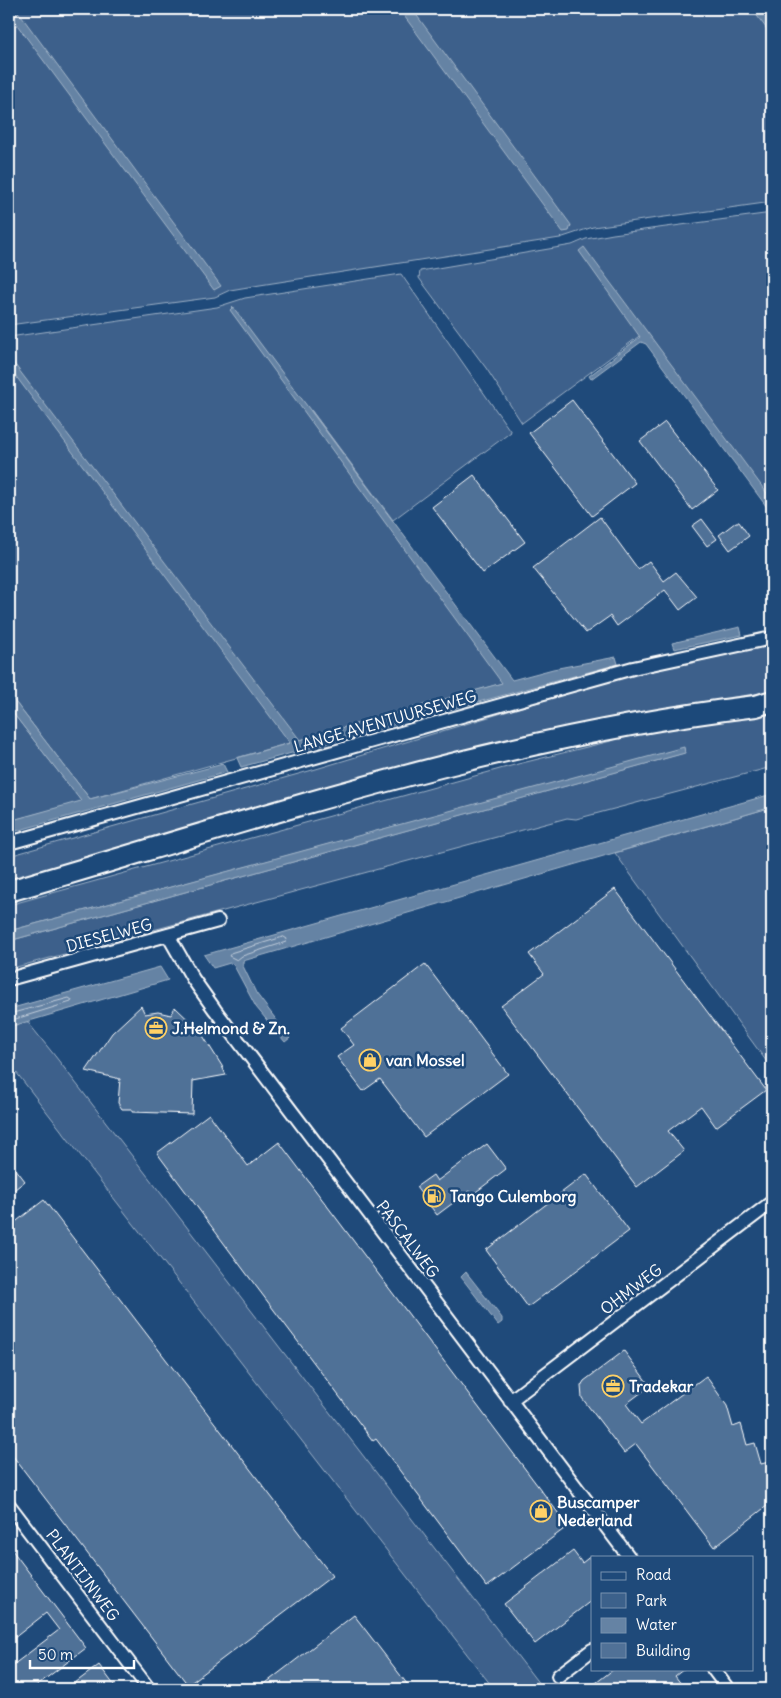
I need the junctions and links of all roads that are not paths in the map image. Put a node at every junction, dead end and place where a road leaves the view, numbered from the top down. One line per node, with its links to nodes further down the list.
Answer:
1 (772, 638): 3 (street, LANGE AVENTUURSEWEG)
2 (767, 705): 4 (main road)
3 (9, 843)
4 (9, 891)
5 (218, 921): 6 (street, DIESELWEG)
6 (168, 935): 7 (street, DIESELWEG); 9 (street, PASCALWEG)
7 (9, 979)
8 (772, 1202): 9 (street, OHMWEG)
9 (510, 1401): 11 (street, PASCALWEG)
10 (9, 1505): 15 (street, PLANTIJNWEG)
11 (628, 1556)
12 (591, 1651): 14 (street)
13 (714, 1670): 16 (street)
14 (558, 1676)
15 (149, 1689)
16 (728, 1689)

